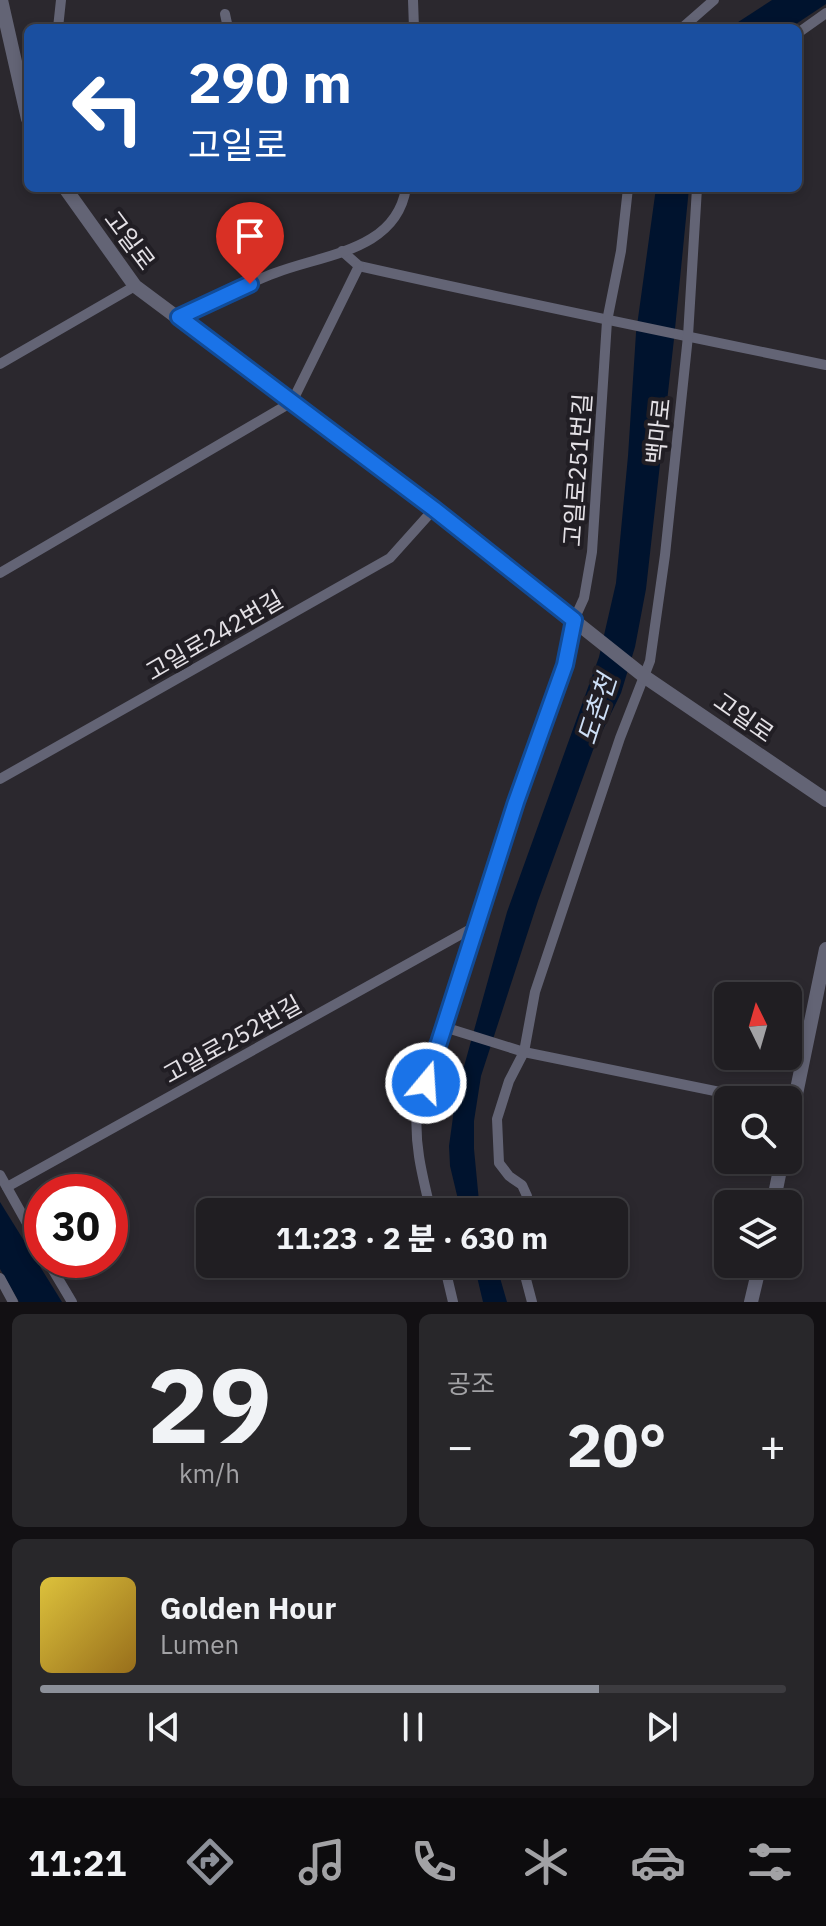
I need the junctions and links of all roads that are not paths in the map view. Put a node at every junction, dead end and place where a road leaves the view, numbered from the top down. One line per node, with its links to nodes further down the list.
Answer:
1 (1, 0): 12 (street)
2 (61, 0): 7 (street)
3 (413, 0): 9 (street)
4 (714, 0): 10 (street)
5 (826, 13): 11 (street)
6 (225, 14): 8 (street)
7 (58, 24)
8 (227, 24)
9 (414, 24)
10 (687, 24)
11 (802, 30)
12 (24, 79)
13 (68, 192): 19 (street, 고일로)
14 (405, 192): 17 (street)
15 (628, 192): 21 (street, 고일로251번길)
16 (697, 192): 22 (street, 백마로)
17 (342, 251): 18 (street); 20 (street)
18 (359, 266): 21 (street); 25 (street)
19 (135, 286): 20 (street, 고일로); 23 (street)
20 (179, 317): 25 (street, 고일로)
21 (607, 321): 22 (street); 28 (street, 고일로251번길)
22 (685, 335): 24 (street); 29 (street, 백마로)
23 (0, 364)
24 (826, 365)
25 (292, 402): 26 (street, 고일로); 27 (street)
26 (434, 509): 28 (street, 고일로); 30 (street, 고일로242번길)
27 (0, 573)
28 (574, 620): 29 (street, 고일로); 32 (street)
29 (640, 674): 31 (street, 고일로); 35 (street, 백마로)
30 (0, 779)
31 (826, 800)
32 (476, 926): 34 (street); 39 (street, 고일로252번길)
33 (826, 949): 36 (street)
34 (444, 1027): 35 (street); 40 (street)
35 (520, 1051): 37 (street); 41 (street, 백마로)
36 (796, 1086)
37 (714, 1091)
38 (0, 1175): 39 (street)
39 (7, 1187): 42 (street)
40 (428, 1198)
41 (527, 1198)
42 (24, 1218)
43 (0, 1278): 48 (street)
44 (58, 1278): 49 (street)
45 (447, 1278): 50 (street)
46 (526, 1278): 51 (street)
47 (757, 1278): 52 (street)
48 (13, 1302)
49 (72, 1302)
50 (453, 1302)
51 (532, 1302)
52 (751, 1302)

